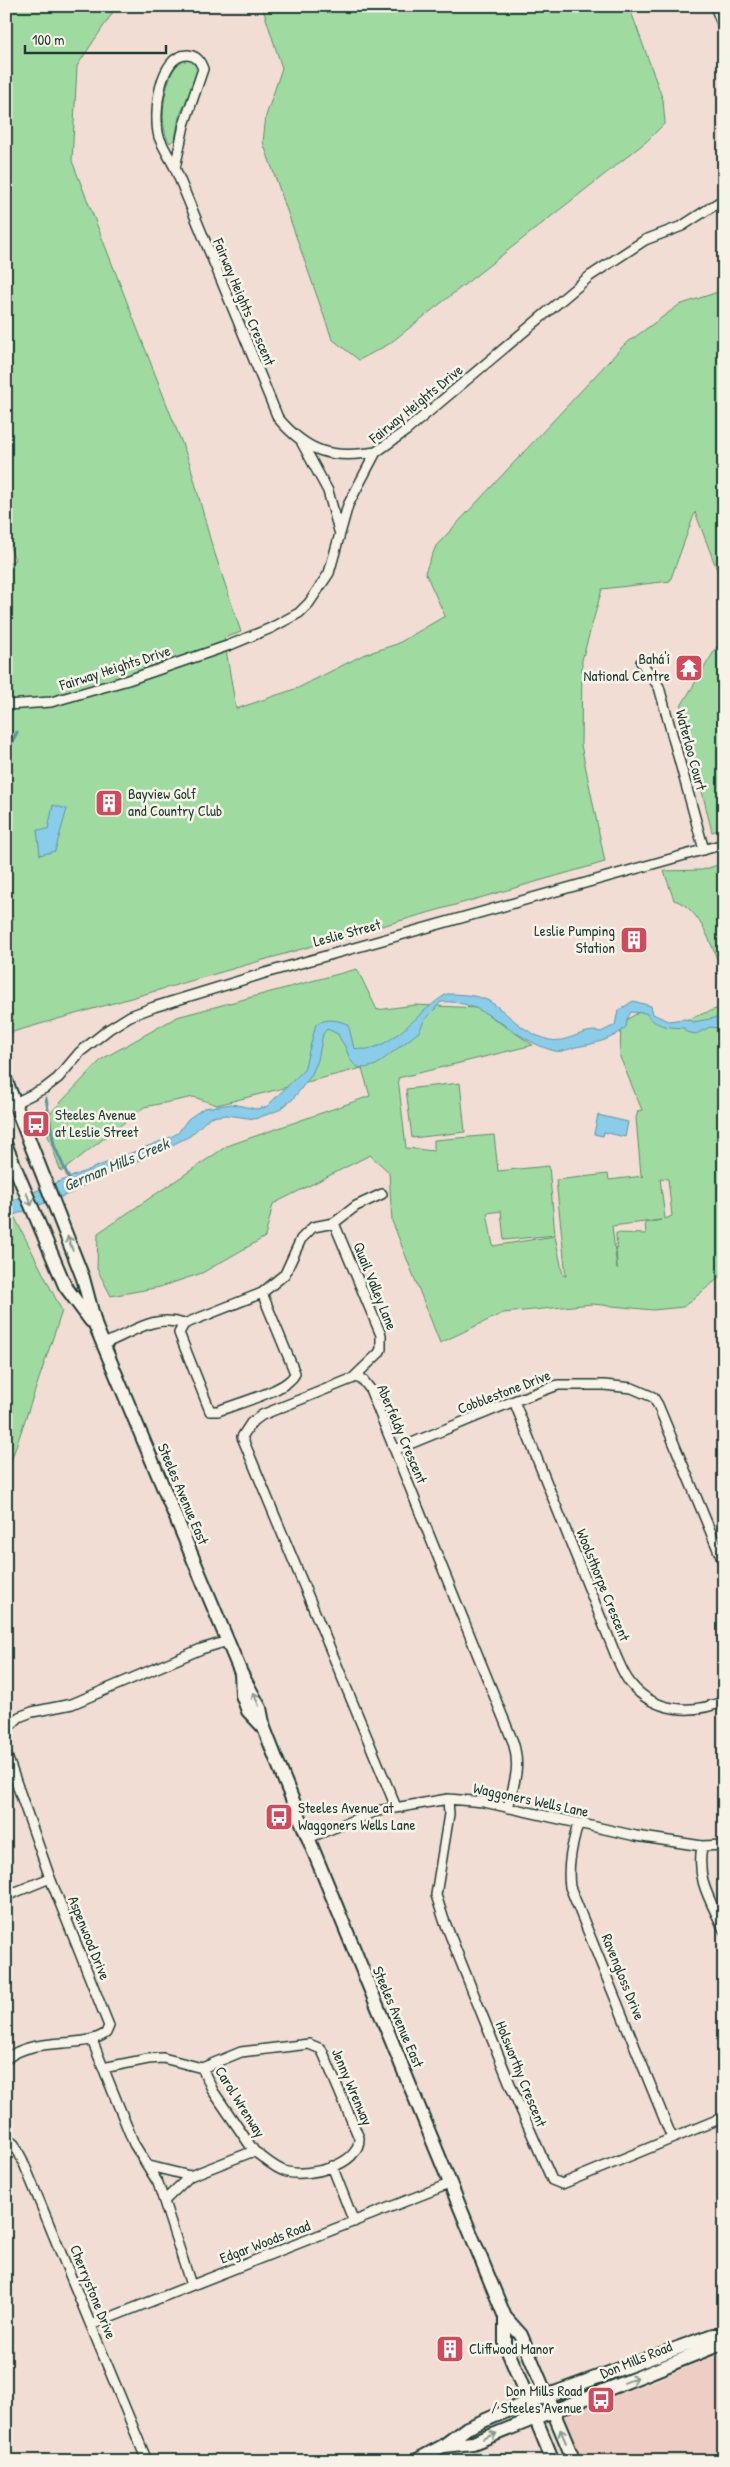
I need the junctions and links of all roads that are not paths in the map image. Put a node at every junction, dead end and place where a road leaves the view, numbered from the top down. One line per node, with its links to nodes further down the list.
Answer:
1 (715, 6): 2 (street)
2 (724, 29)
3 (175, 168): 3 (street, Fairway Heights Crescent); 5 (street, Fairway Heights Crescent)
4 (724, 199): 6 (street, Fairway Heights Drive)
5 (300, 439): 6 (street, Fairway Heights Crescent); 7 (street, Fairway Heights Crescent)
6 (376, 452): 7 (street, Fairway Heights Drive)
7 (340, 534): 9 (street, Fairway Heights Drive)
8 (641, 662): 11 (street, Waterloo Court)
9 (6, 705)
10 (724, 844): 11 (street, Leslie Street)
11 (704, 850): 13 (street, Leslie Street)
12 (6, 1081): 13 (main road, Steeles Avenue East)
13 (10, 1105): 20 (main road, Steeles Avenue East, one-way to 13)
14 (6, 1146): 15 (main road, Steeles Avenue East)
15 (10, 1159): 20 (main road, Steeles Avenue East, one-way to 20)
16 (382, 1194): 17 (street)
17 (334, 1223): 18 (street); 22 (street, Quail Valley Lane)
18 (262, 1293): 19 (street); 19 (street)
19 (184, 1324): 21 (street)
20 (96, 1327): 21 (main road, Steeles Avenue East)
21 (102, 1344): 26 (main road, Steeles Avenue East)
22 (352, 1379): 24 (street, Aberfeldy Crescent); 31 (street)
23 (514, 1401): 24 (street, Cobblestone Drive); 25 (street, Cobblestone Drive); 27 (street, Woolsthorpe Crescent)
24 (395, 1450): 32 (street, Aberfeldy Crescent)
25 (724, 1564)
26 (228, 1641): 28 (street); 34 (main road, Steeles Avenue East)
27 (724, 1701)
28 (6, 1730)
29 (6, 1753): 37 (street, Aspenwood Drive)
30 (448, 1799): 31 (street, Waggoners Wells Lane); 32 (street, Waggoners Wells Lane); 46 (street, Holsworthy Crescent)
31 (396, 1806): 34 (street, Waggoners Wells Lane)
32 (508, 1808): 33 (street, Waggoners Wells Lane)
33 (578, 1824): 36 (street, Waggoners Wells Lane); 46 (street, Ravengloss Drive)
34 (308, 1838): 51 (main road, Steeles Avenue East)
35 (724, 1845): 36 (street, Waggoners Wells Lane)
36 (702, 1846): 39 (street)
37 (50, 1878): 38 (street); 40 (street, Aspenwood Drive)
38 (6, 1896)
39 (724, 1930)
40 (92, 2040): 41 (street); 42 (street)
41 (6, 2058)
42 (103, 2068): 43 (street); 48 (street)
43 (202, 2068): 47 (street, Carol Wrenway); 49 (street, Jenny Wrenway)
44 (724, 2117): 46 (street, Holsworthy Crescent)
45 (6, 2138): 56 (street, Cherrystone Drive)
46 (672, 2138)
47 (254, 2151): 49 (street, Jenny Wrenway); 50 (street)
48 (149, 2166): 50 (street); 52 (street)
49 (332, 2166): 53 (street)
50 (190, 2176): 52 (street)
51 (449, 2184): 53 (street, Edgar Woods Road); 55 (main road, Steeles Avenue East)
52 (164, 2201): 54 (street)
53 (354, 2222): 54 (street, Edgar Woods Road)
54 (191, 2285): 56 (street, Edgar Woods Road)
55 (505, 2317): 58 (main road, Steeles Avenue East); 59 (main road, Steeles Avenue East)
56 (91, 2325): 63 (street, Cherrystone Drive)
57 (723, 2335): 58 (main road, Don Mills Road); 60 (main road, Don Mills Road, one-way to 57)
58 (546, 2396): 59 (main road, Don Mills Road); 60 (main road, Steeles Avenue East)
59 (529, 2402): 61 (main road, Steeles Avenue East); 62 (main road, Don Mills Road)
60 (552, 2410): 61 (main road, Don Mills Road); 66 (main road, Steeles Avenue East, one-way to 60)
61 (535, 2418): 62 (main road, Don Mills Road, one-way to 61); 65 (main road, Steeles Avenue East)
62 (443, 2446): 64 (main road, Don Mills Road)
63 (147, 2461)
64 (415, 2461)
65 (553, 2461)
66 (574, 2461)

